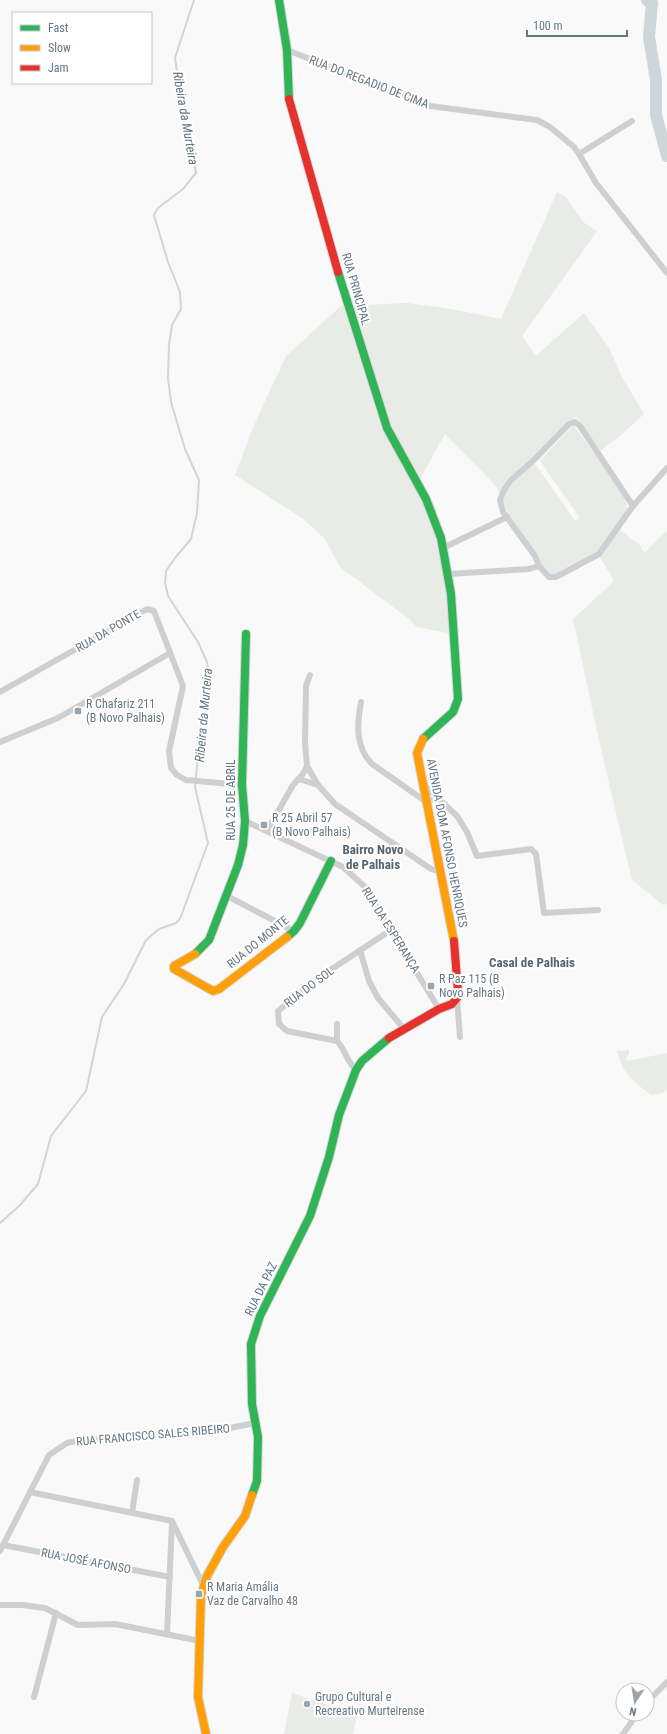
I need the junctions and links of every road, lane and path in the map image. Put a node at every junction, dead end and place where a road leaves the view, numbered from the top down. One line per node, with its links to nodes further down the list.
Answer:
1 (280, 0): 2 (street, RUA PRINCIPAL)
2 (287, 50): 4 (street, RUA DO REGADIO DE CIMA); 9 (street, RUA PRINCIPAL)
3 (632, 121): 4 (street)
4 (579, 154): 5 (street, RUA DO REGADIO DE CIMA)
5 (667, 273)
6 (667, 468): 7 (street)
7 (633, 506): 8 (street); 10 (street)
8 (507, 517): 9 (street); 10 (street)
9 (443, 548): 11 (street, RUA PRINCIPAL)
10 (539, 566): 11 (street)
11 (448, 574): 22 (street, AVENIDA DOM AFONSO HENRIQUES)
12 (246, 634): 20 (street, RUA 25 DE ABRIL)
13 (170, 653): 15 (street, RUA DA PONTE); 17 (street); 20 (street, RUA DA PONTE)
14 (310, 675): 18 (street)
15 (0, 692)
16 (361, 702): 24 (street)
17 (1, 741)
18 (307, 766): 19 (street); 21 (street)
19 (299, 779): 21 (street); 26 (street)
20 (242, 785): 25 (street, RUA 25 DE ABRIL)
21 (318, 785): 28 (street)
22 (424, 785): 23 (street); 24 (street, AVENIDA DOM AFONSO HENRIQUES)
23 (439, 799): 24 (street); 30 (street)
24 (425, 802): 28 (street, AVENIDA DOM AFONSO HENRIQUES)
25 (245, 821): 26 (street, RUA DA ESPERANÇA); 29 (street, RUA 25 DE ABRIL)
26 (267, 832): 27 (street, RUA DA ESPERANÇA)
27 (331, 861): 31 (street, RUA DA ESPERANÇA); 32 (street, RUA DO MONTE)
28 (441, 872): 35 (street, AVENIDA DOM AFONSO HENRIQUES)
29 (227, 896): 32 (street); 34 (street, RUA 25 DE ABRIL)
30 (598, 910)
31 (391, 930): 33 (street, RUA DO SOL); 36 (street, RUA DA ESPERANÇA)
32 (294, 931): 34 (street, RUA DO MONTE)
33 (360, 950): 38 (street); 40 (street, RUA DO SOL)
34 (174, 966)
35 (457, 998): 36 (street, RUA DA PAZ); 39 (street, AVENIDA DOM AFONSO HENRIQUES)
36 (439, 1009): 38 (street, RUA DA PAZ)
37 (336, 1024): 40 (street)
38 (404, 1029): 41 (street, RUA DA PAZ)
39 (460, 1037)
40 (337, 1041): 41 (street)
41 (356, 1070): 42 (street, RUA DA PAZ)
42 (255, 1423): 44 (street, RUA FRANCISCO SALES RIBEIRO); 49 (street, RUA DA PAZ)
43 (137, 1480): 45 (street)
44 (30, 1492): 45 (street); 47 (street, RUA FRANCISCO SALES RIBEIRO)
45 (132, 1512): 46 (street)
46 (172, 1521): 48 (street); 49 (street)
47 (1, 1548): 48 (street, RUA JOSÉ AFONSO)
48 (170, 1577): 52 (street)
49 (204, 1587): 53 (street, RUA DA PAZ)
50 (0, 1605): 51 (street)
51 (56, 1613): 52 (street); 56 (street)
52 (167, 1634): 53 (street)
53 (200, 1641): 58 (street, RUA DA PAZ)
54 (667, 1682): 55 (street)
55 (655, 1694)
56 (34, 1697)
57 (632, 1722): 59 (street)
58 (206, 1734)
59 (623, 1734)

